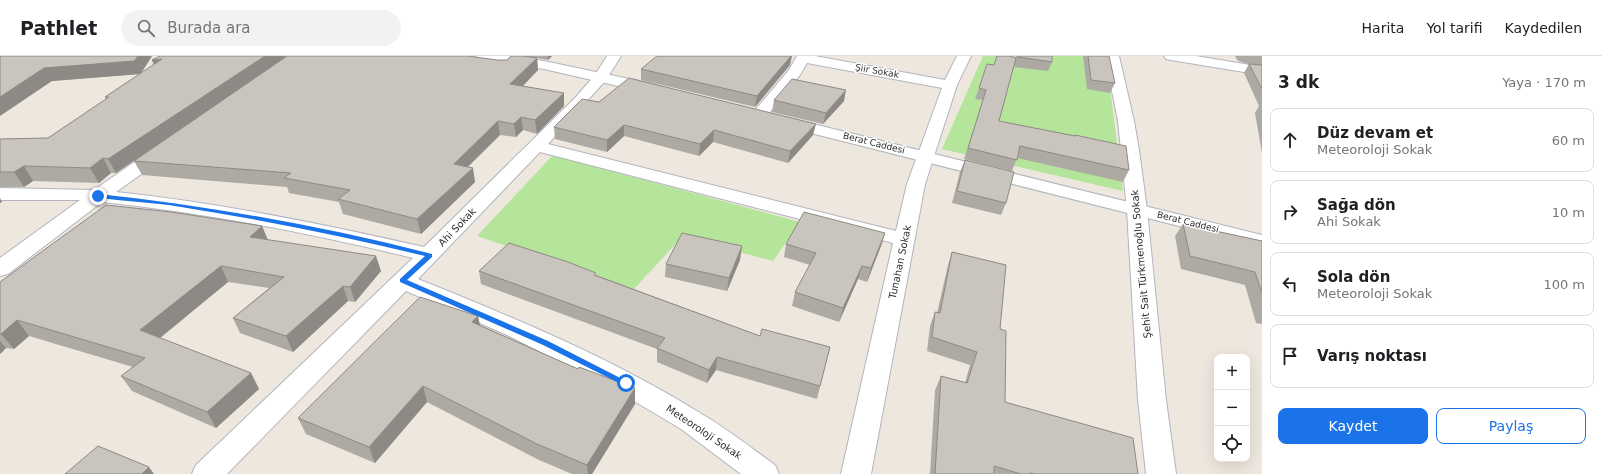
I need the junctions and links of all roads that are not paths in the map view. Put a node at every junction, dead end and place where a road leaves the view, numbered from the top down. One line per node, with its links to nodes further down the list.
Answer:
1 (483, 56): 8 (street)
2 (614, 56): 8 (street, Ahi Sokak)
3 (964, 56): 9 (street, Tunahan Sokak)
4 (1112, 56): 16 (street, Şehit Sait Türkmenoğlu Sokak)
5 (1170, 56): 7 (street)
6 (803, 57): 9 (street, Şiir Sokak); 13 (street, Berat Caddesi)
7 (1262, 71)
8 (601, 77): 10 (street); 12 (street, Ahi Sokak)
9 (950, 84): 13 (street, Tunahan Sokak)
10 (669, 93)
11 (176, 142): 15 (street)
12 (536, 146): 17 (street); 19 (street, Ahi Sokak)
13 (924, 156): 16 (street, Berat Caddesi); 17 (street, Tunahan Sokak)
14 (0, 194): 15 (street)
15 (98, 196): 19 (street); 20 (street)
16 (1137, 210): 18 (street, Berat Caddesi); 25 (street, Şehit Sait Türkmenoğlu Sokak)
17 (905, 240): 24 (street, Tunahan Sokak)
18 (1262, 241)
19 (429, 255): 21 (street, Ahi Sokak)
20 (0, 269)
21 (403, 281): 22 (street, Ahi Sokak); 23 (street, Meteoroloji Sokak)
22 (207, 474)
23 (764, 474)
24 (856, 474)
25 (1160, 474)

